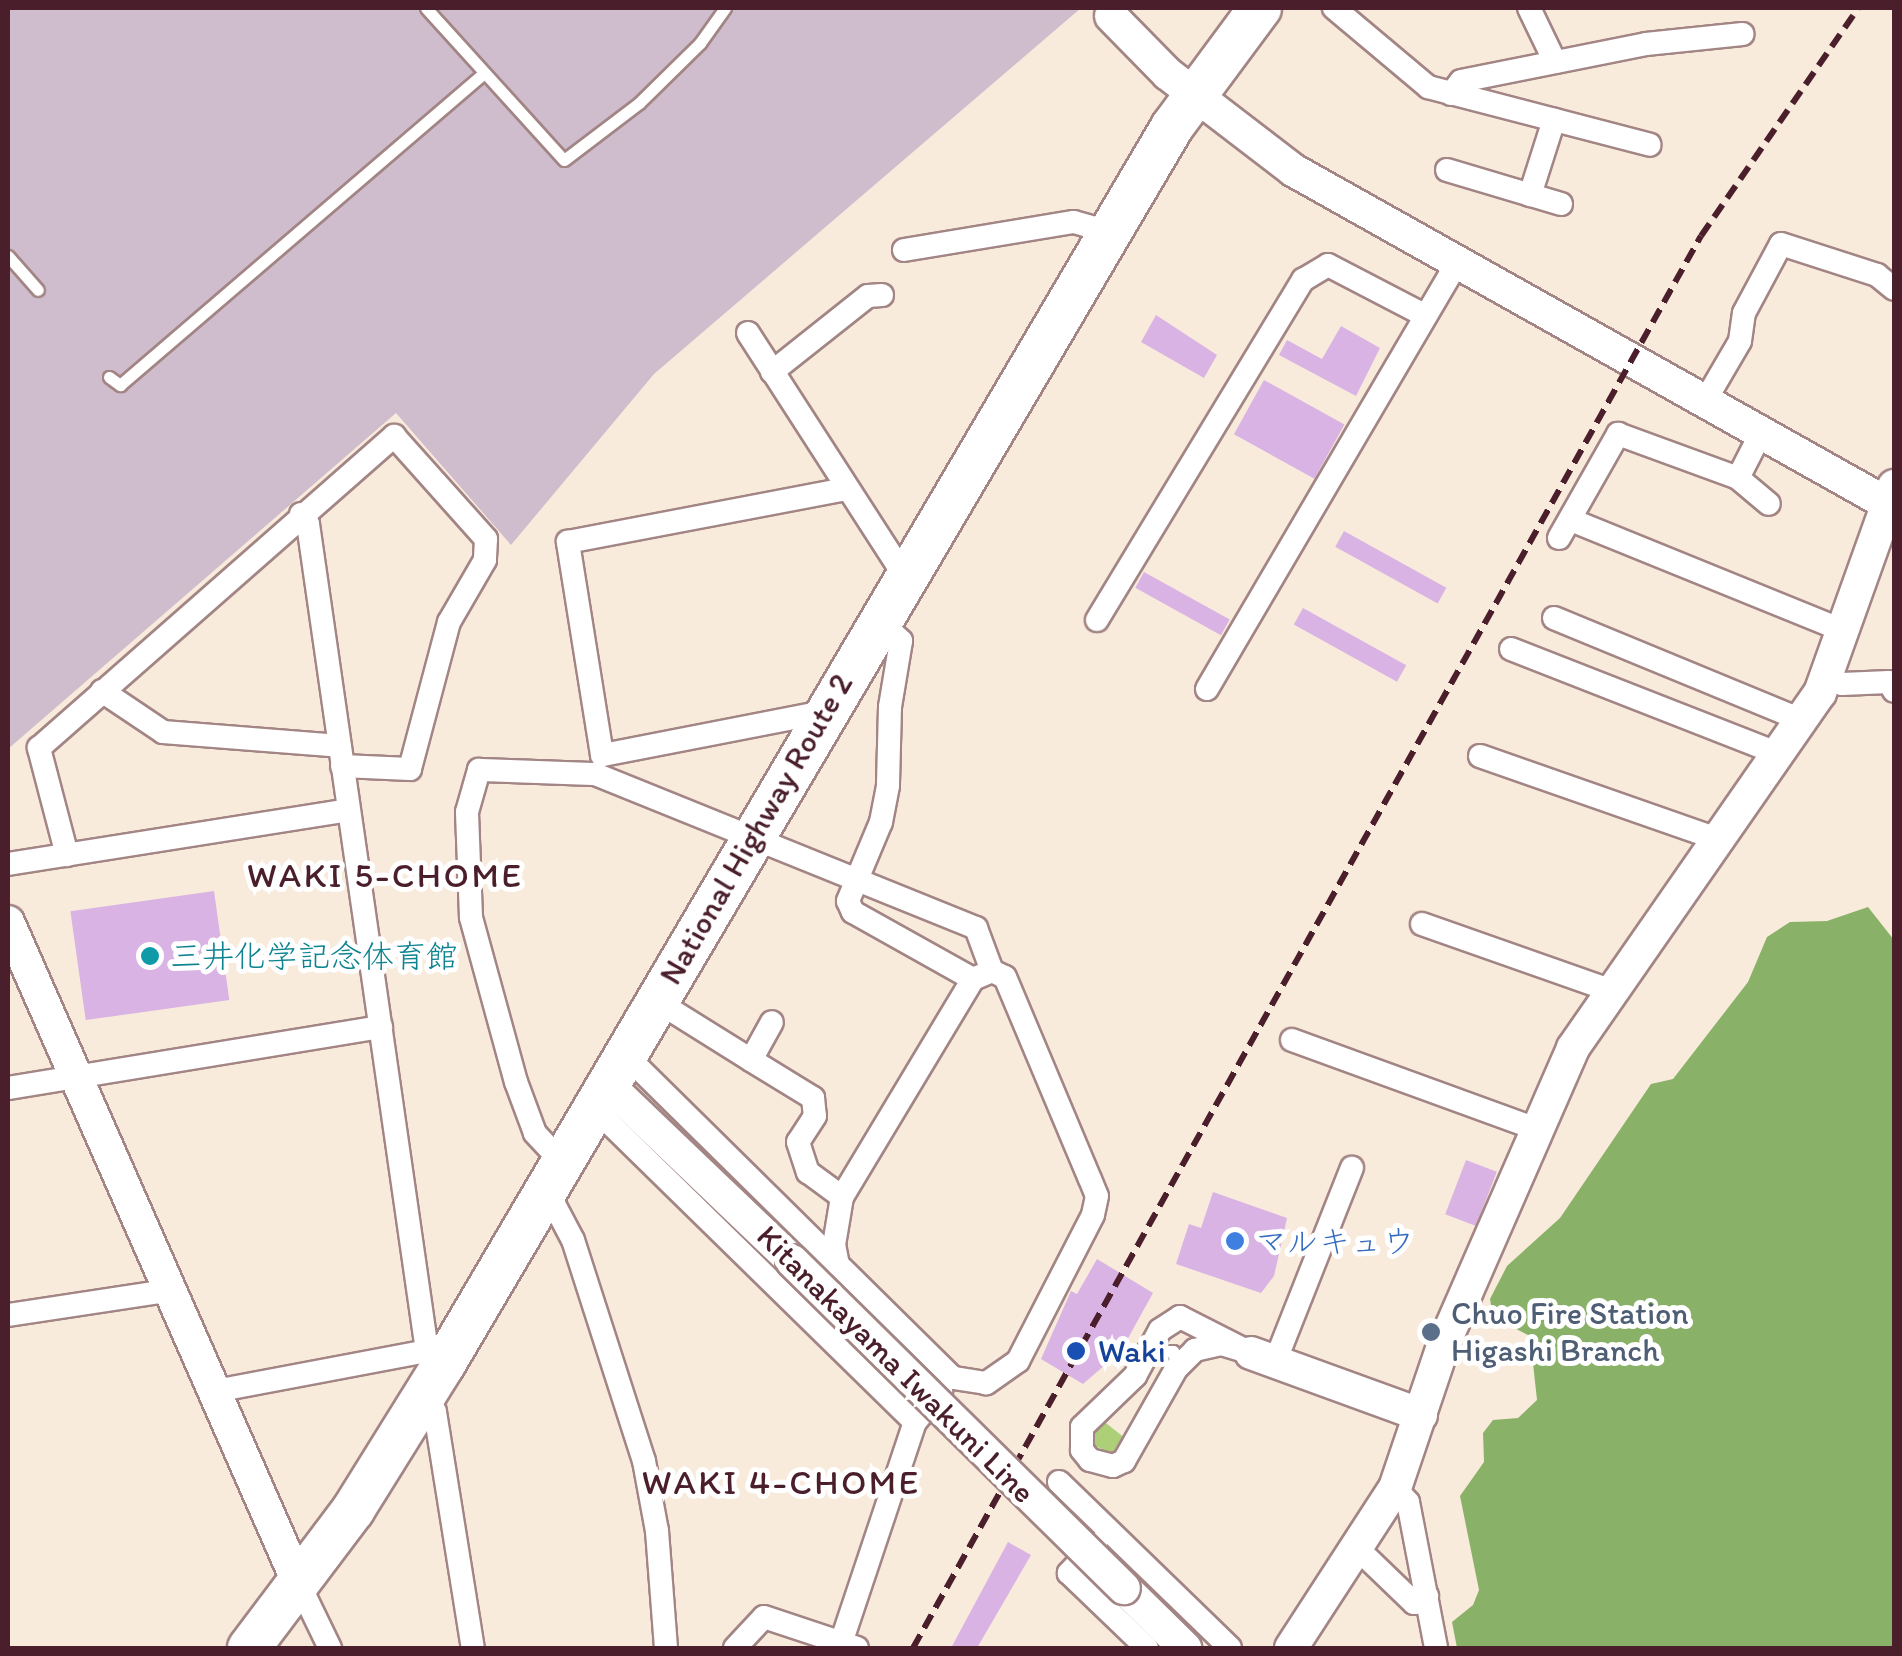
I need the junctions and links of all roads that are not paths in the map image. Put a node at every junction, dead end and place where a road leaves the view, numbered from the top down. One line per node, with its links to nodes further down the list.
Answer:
1 (426, 8): 9 (lane)
2 (725, 8): 9 (lane)
3 (1260, 8): 11 (highway, National Highway Route 2)
4 (1334, 8): 10 (street)
5 (1529, 8): 8 (street)
6 (1107, 12): 11 (street)
7 (1742, 34): 8 (street)
8 (1555, 62): 10 (street)
9 (484, 73): 27 (lane)
10 (1451, 94): 12 (street)
11 (1194, 96): 17 (highway, National Highway Route 2); 20 (street)
12 (1554, 120): 13 (street); 15 (street)
13 (1650, 145)
14 (1446, 170): 15 (street)
15 (1530, 194): 16 (street)
16 (1561, 204)
17 (1109, 232): 18 (street); 35 (highway, National Highway Route 2)
18 (904, 250)
19 (8, 256): 22 (lane)
20 (1458, 262): 24 (street); 28 (street)
21 (1894, 288): 28 (street)
22 (38, 290)
23 (882, 295): 26 (street)
24 (1426, 316): 38 (street); 42 (street)
25 (748, 333): 26 (street)
26 (772, 372): 31 (street)
27 (109, 377)
28 (1706, 401): 29 (street)
29 (1761, 433): 30 (street); 32 (street)
30 (1738, 478): 33 (street); 39 (street)
31 (845, 489): 35 (street); 45 (street)
32 (1891, 495): 39 (street)
33 (1769, 504)
34 (301, 514): 44 (street); 48 (street); 48 (street)
35 (905, 577): 37 (highway, National Highway Route 2)
36 (1554, 618): 46 (street)
37 (878, 620): 45 (highway, National Highway Route 2); 55 (street)
38 (1097, 620)
39 (1845, 631): 41 (street)
40 (1510, 649): 47 (street)
41 (1828, 676): 43 (street); 46 (street)
42 (1207, 689)
43 (1894, 691)
44 (102, 692): 48 (street); 53 (street)
45 (824, 712): 51 (highway, National Highway Route 2)
46 (1804, 721): 47 (street)
47 (1780, 754): 52 (street)
48 (341, 756): 50 (street)
49 (1480, 756): 52 (street)
50 (348, 810): 53 (street); 62 (street)
51 (753, 837): 55 (street); 60 (highway, National Highway Route 2); 70 (street)
52 (1718, 845): 59 (street)
53 (67, 855): 54 (street)
54 (8, 864)
55 (857, 878): 58 (street); 58 (street)
56 (8, 922): 65 (street)
57 (1422, 924): 59 (street)
58 (982, 975): 71 (street); 79 (street)
59 (1612, 991): 68 (street)
60 (655, 1000): 64 (street); 66 (highway, National Highway Route 2)
61 (772, 1022): 64 (street)
62 (381, 1026): 65 (street); 77 (street)
63 (1292, 1040): 68 (street)
64 (751, 1060): 71 (street)
65 (74, 1079): 67 (street); 73 (street)
66 (606, 1080): 70 (highway, National Highway Route 2); 72 (street); 82 (street); 96 (street, Kitanakayama Iwakuni Line, bridge)
67 (8, 1088)
68 (1540, 1130): 81 (street)
69 (1352, 1168): 76 (street)
70 (552, 1173): 77 (highway, National Highway Route 2); 93 (street)
71 (842, 1197): 72 (street)
72 (838, 1265): 79 (street)
73 (166, 1291): 74 (street); 80 (street)
74 (8, 1315)
75 (1148, 1354): 76 (street); 78 (lane); 78 (street)
76 (1263, 1358): 78 (street); 81 (street)
77 (432, 1369): 80 (street); 87 (highway, National Highway Route 2); 92 (street)
78 (1176, 1369)
79 (953, 1378): 82 (street)
80 (210, 1392): 87 (street)
81 (1420, 1415): 84 (street)
82 (916, 1422): 89 (street)
83 (1058, 1482): 85 (street)
84 (1396, 1488): 86 (street); 88 (street)
85 (1108, 1530): 95 (street); 97 (street)
86 (1360, 1552): 88 (street); 98 (street)
87 (299, 1584): 90 (highway, National Highway Route 2); 91 (street)
88 (1427, 1596): 99 (street)
89 (849, 1646): 94 (street)
90 (249, 1648)
91 (330, 1648)
92 (474, 1648)
93 (666, 1648)
94 (735, 1648)
95 (1147, 1648)
96 (1186, 1648)
97 (1230, 1648)
98 (1292, 1648)
99 (1436, 1648)

